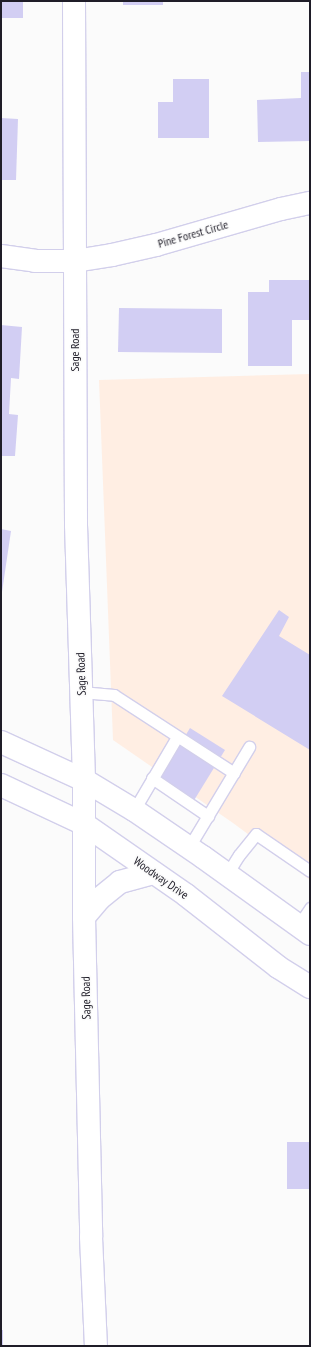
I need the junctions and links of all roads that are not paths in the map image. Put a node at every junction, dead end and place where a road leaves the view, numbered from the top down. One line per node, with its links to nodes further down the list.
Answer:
1 (74, 1): 4 (street, Sage Road)
2 (310, 204): 4 (street, Pine Forest Circle)
3 (1, 256): 4 (street, Pine Forest Circle)
4 (75, 261): 5 (street, Sage Road)
5 (81, 692): 6 (lane); 11 (street, Sage Road)
6 (177, 736): 9 (lane); 10 (lane)
7 (1, 742): 11 (street)
8 (249, 747): 9 (lane)
9 (234, 773): 14 (lane)
10 (152, 778): 13 (lane); 14 (lane)
11 (84, 780): 13 (street); 15 (street, Sage Road)
12 (1, 785): 15 (street, Woodway Drive)
13 (134, 810): 16 (street)
14 (208, 816): 16 (lane)
15 (84, 824): 18 (street, Woodway Drive); 21 (street, Sage Road)
16 (189, 847): 19 (street)
17 (310, 871): 19 (lane)
18 (154, 873): 21 (street); 23 (street, Woodway Drive)
19 (228, 874): 22 (street)
20 (310, 908): 22 (lane)
21 (84, 918): 24 (street, Sage Road)
22 (304, 930)
23 (310, 987)
24 (96, 1346)

